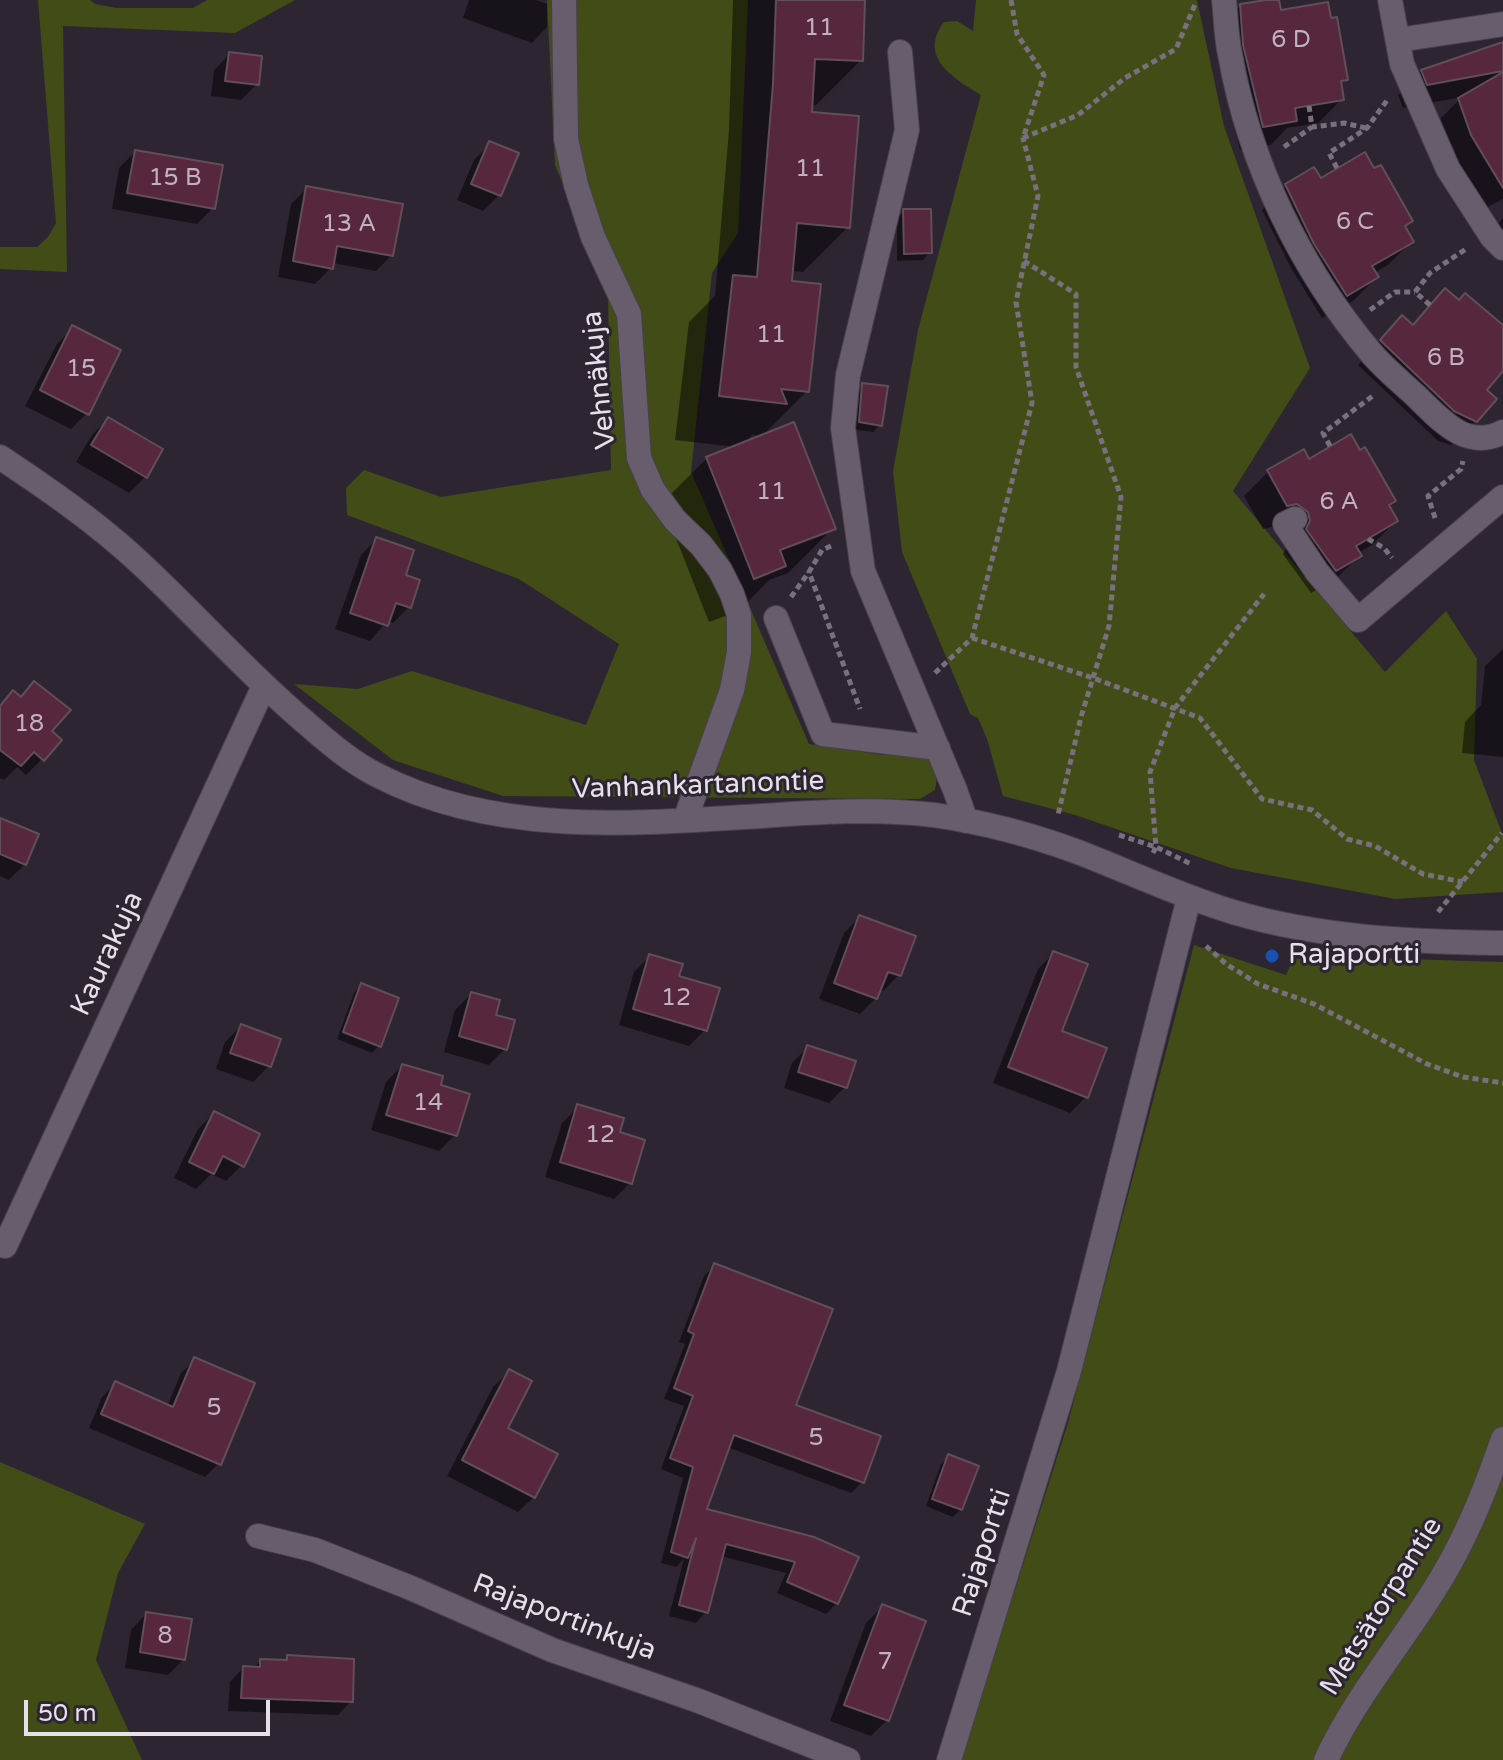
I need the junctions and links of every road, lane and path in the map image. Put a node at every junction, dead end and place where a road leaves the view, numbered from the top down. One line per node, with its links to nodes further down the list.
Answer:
1 (564, 0): 43 (street, Vehnäkuja)
2 (1011, 0): 12 (path)
3 (1196, 0): 12 (path)
4 (1224, 0): 19 (street)
5 (1390, 0): 7 (street)
6 (1503, 24): 7 (street)
7 (1398, 40): 15 (street)
8 (900, 52): 28 (street)
9 (1393, 92): 11 (path)
10 (1309, 106): 11 (path)
11 (1367, 128): 13 (path)
12 (1023, 138): 16 (path)
13 (1337, 168)
14 (1477, 242): 17 (path)
15 (1503, 248)
16 (1024, 261): 33 (path); 34 (path)
17 (1415, 292): 18 (path); 19 (path)
18 (1430, 305)
19 (1350, 326): 20 (street)
20 (1389, 370): 22 (street); 23 (path)
21 (1503, 432): 22 (street)
22 (1471, 438): 27 (path)
23 (1330, 446)
24 (0, 457): 35 (street, Vanhankartanontie)
25 (1503, 497): 26 (street)
26 (1295, 519)
27 (1426, 527)
28 (857, 536): 36 (street); 38 (path)
29 (1399, 552): 30 (path)
30 (1381, 565)
31 (1264, 594): 37 (path)
32 (776, 618): 38 (street)
33 (972, 638): 34 (path); 36 (path)
34 (1093, 678): 37 (path); 41 (path)
35 (264, 686): 43 (street, Vanhankartanontie); 57 (street, Kaurakuja)
36 (914, 693): 39 (street)
37 (1175, 708): 47 (path); 49 (path)
38 (871, 740): 39 (street)
39 (938, 748): 44 (street)
40 (1044, 811): 41 (path)
41 (1058, 815): 42 (path)
42 (1072, 818)
43 (685, 820): 44 (street, Vanhankartanontie)
44 (966, 821): 50 (street, Vanhankartanontie)
45 (1114, 833): 47 (path)
46 (1502, 833): 49 (path)
47 (1156, 847): 48 (path)
48 (1201, 869)
49 (1463, 882): 52 (path)
50 (1189, 898): 54 (street, Rajaportti); 55 (street, Vanhankartanontie)
51 (1424, 912): 52 (path)
52 (1438, 912): 53 (path)
53 (1451, 913)
54 (1183, 926): 56 (path); 61 (street, Rajaportti)
55 (1503, 943)
56 (1503, 1083)
57 (5, 1246)
58 (1503, 1439): 62 (street, Metsätorpantie)
59 (258, 1536): 60 (street, Rajaportinkuja)
60 (848, 1760)
61 (949, 1760)
62 (1326, 1760)

